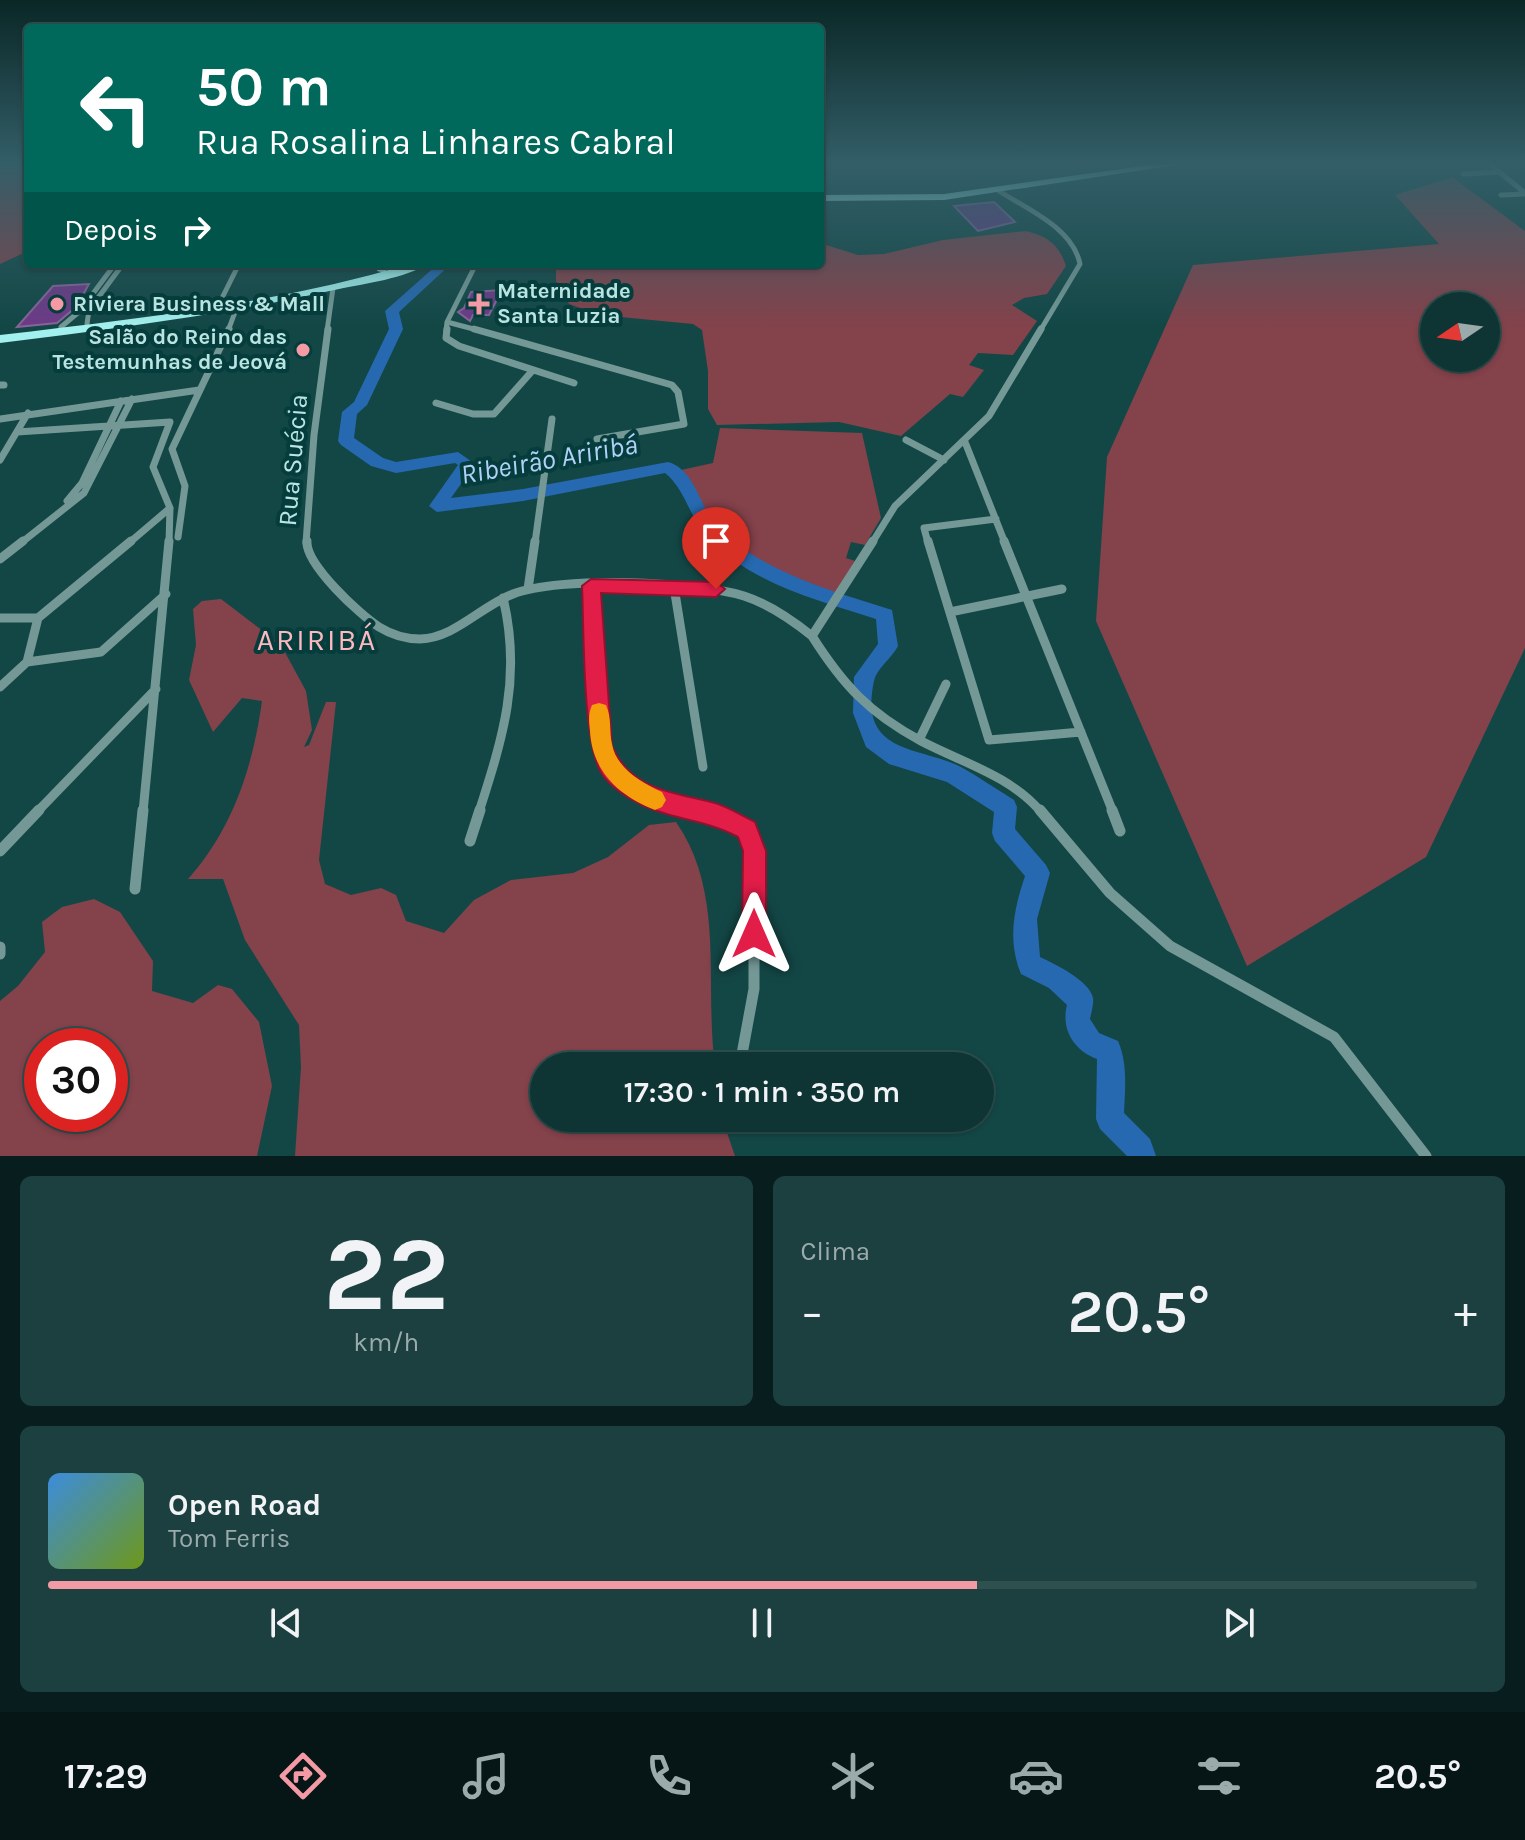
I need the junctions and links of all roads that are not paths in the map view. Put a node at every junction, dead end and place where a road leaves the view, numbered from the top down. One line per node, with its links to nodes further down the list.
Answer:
1 (1040, 219): 29 (street)
2 (116, 268): 11 (street)
3 (116, 268): 12 (street)
4 (237, 268): 9 (street)
5 (383, 268): 9 (main road)
6 (406, 268): 8 (main road)
7 (474, 268): 13 (street)
8 (333, 288): 10 (main road); 41 (street, Rua Suécia)
9 (220, 302): 12 (main road)
10 (238, 304): 15 (main road); 18 (street)
11 (80, 311): 12 (street); 14 (street)
12 (88, 317): 14 (main road)
13 (447, 322): 16 (street); 27 (street)
14 (61, 327): 15 (main road)
15 (0, 336)
16 (533, 370): 17 (street); 21 (street)
17 (574, 383)
18 (199, 390): 19 (street); 34 (street)
19 (132, 399): 20 (street); 25 (street)
20 (121, 401): 22 (street); 25 (street)
21 (436, 403)
22 (28, 413): 23 (street); 26 (street)
23 (0, 419)
24 (552, 419): 38 (street)
25 (117, 423): 26 (street); 32 (street); 35 (street)
26 (17, 432): 30 (street)
27 (597, 439)
28 (906, 440): 31 (street)
29 (965, 442): 31 (street); 33 (street)
30 (0, 460)
31 (944, 460): 46 (street)
32 (170, 508): 40 (street); 45 (street)
33 (996, 519): 42 (street); 43 (street)
34 (178, 537)
35 (0, 556)
36 (591, 586): 37 (street, Rua Suécia); 38 (street, Rua Suécia); 60 (street)
37 (674, 587): 46 (street, Rua Suécia); 53 (street)
38 (528, 589): 41 (street, Rua Suécia)
39 (1062, 589): 42 (street)
40 (166, 594): 47 (street); 50 (street)
41 (503, 598): 55 (street)
42 (1027, 598): 43 (street); 51 (street)
43 (950, 612): 51 (street)
44 (0, 618): 45 (street)
45 (38, 618): 47 (street)
46 (812, 636): 52 (street)
47 (27, 662): 49 (street)
48 (946, 684): 52 (street)
49 (0, 687)
50 (157, 688): 56 (street); 57 (street)
51 (1081, 732): 54 (street)
52 (919, 740): 61 (street)
53 (703, 767)
54 (1120, 831)
55 (470, 841)
56 (0, 851)
57 (135, 889)
58 (0, 947): 59 (street)
59 (0, 954)
60 (742, 1052)
61 (1426, 1156)

